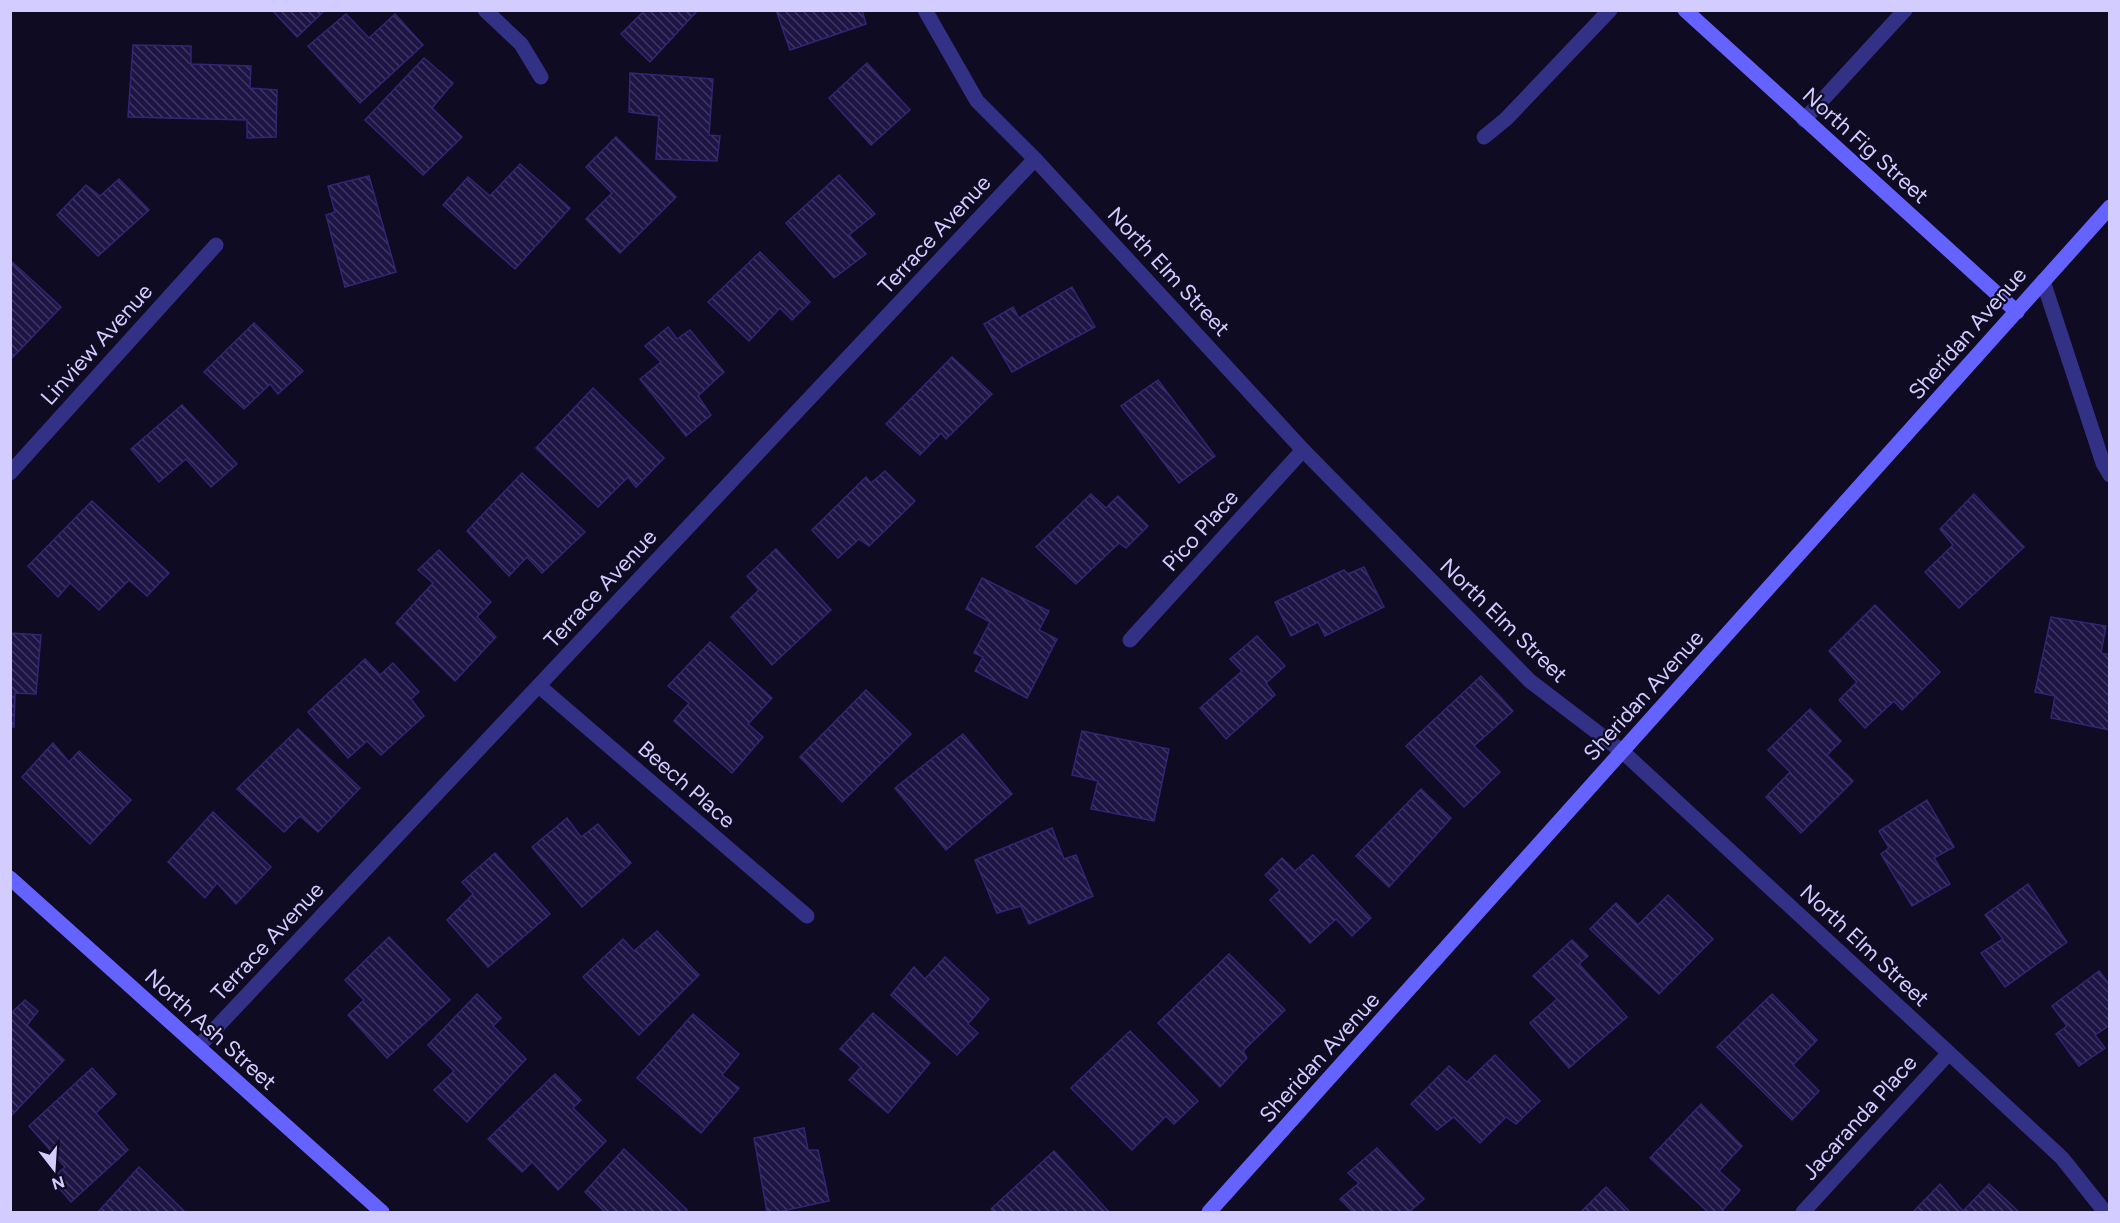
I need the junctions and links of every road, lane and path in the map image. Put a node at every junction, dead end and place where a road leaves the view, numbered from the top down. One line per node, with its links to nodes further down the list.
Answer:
1 (485, 10): 6 (street)
2 (925, 10): 9 (street, North Elm Street)
3 (1610, 10): 8 (street)
4 (1685, 10): 7 (street, North Fig Street)
5 (1905, 10): 7 (street)
6 (541, 77)
7 (1804, 120): 13 (street, North Fig Street)
8 (1484, 137)
9 (1035, 159): 14 (street, North Elm Street); 18 (street, Terrace Avenue)
10 (2109, 207): 12 (street, Sheridan Avenue)
11 (216, 245): 15 (street, Linview Avenue)
12 (2043, 281): 13 (street, Sheridan Avenue); 16 (street)
13 (2017, 312): 19 (street, Sheridan Avenue)
14 (1304, 450): 17 (street, Pico Place); 19 (street, North Elm Street)
15 (10, 473)
16 (2109, 475)
17 (1130, 640)
18 (539, 686): 21 (street, Beech Place); 22 (street, Terrace Avenue)
19 (1623, 752): 23 (street, North Elm Street); 25 (street, Sheridan Avenue)
20 (10, 878): 22 (street, North Ash Street)
21 (807, 916)
22 (198, 1047): 24 (street, North Ash Street)
23 (1949, 1053): 26 (street, Jacaranda Place); 27 (street, North Elm Street)
24 (382, 1212)
25 (1209, 1212)
26 (1803, 1212)
27 (2105, 1212)

